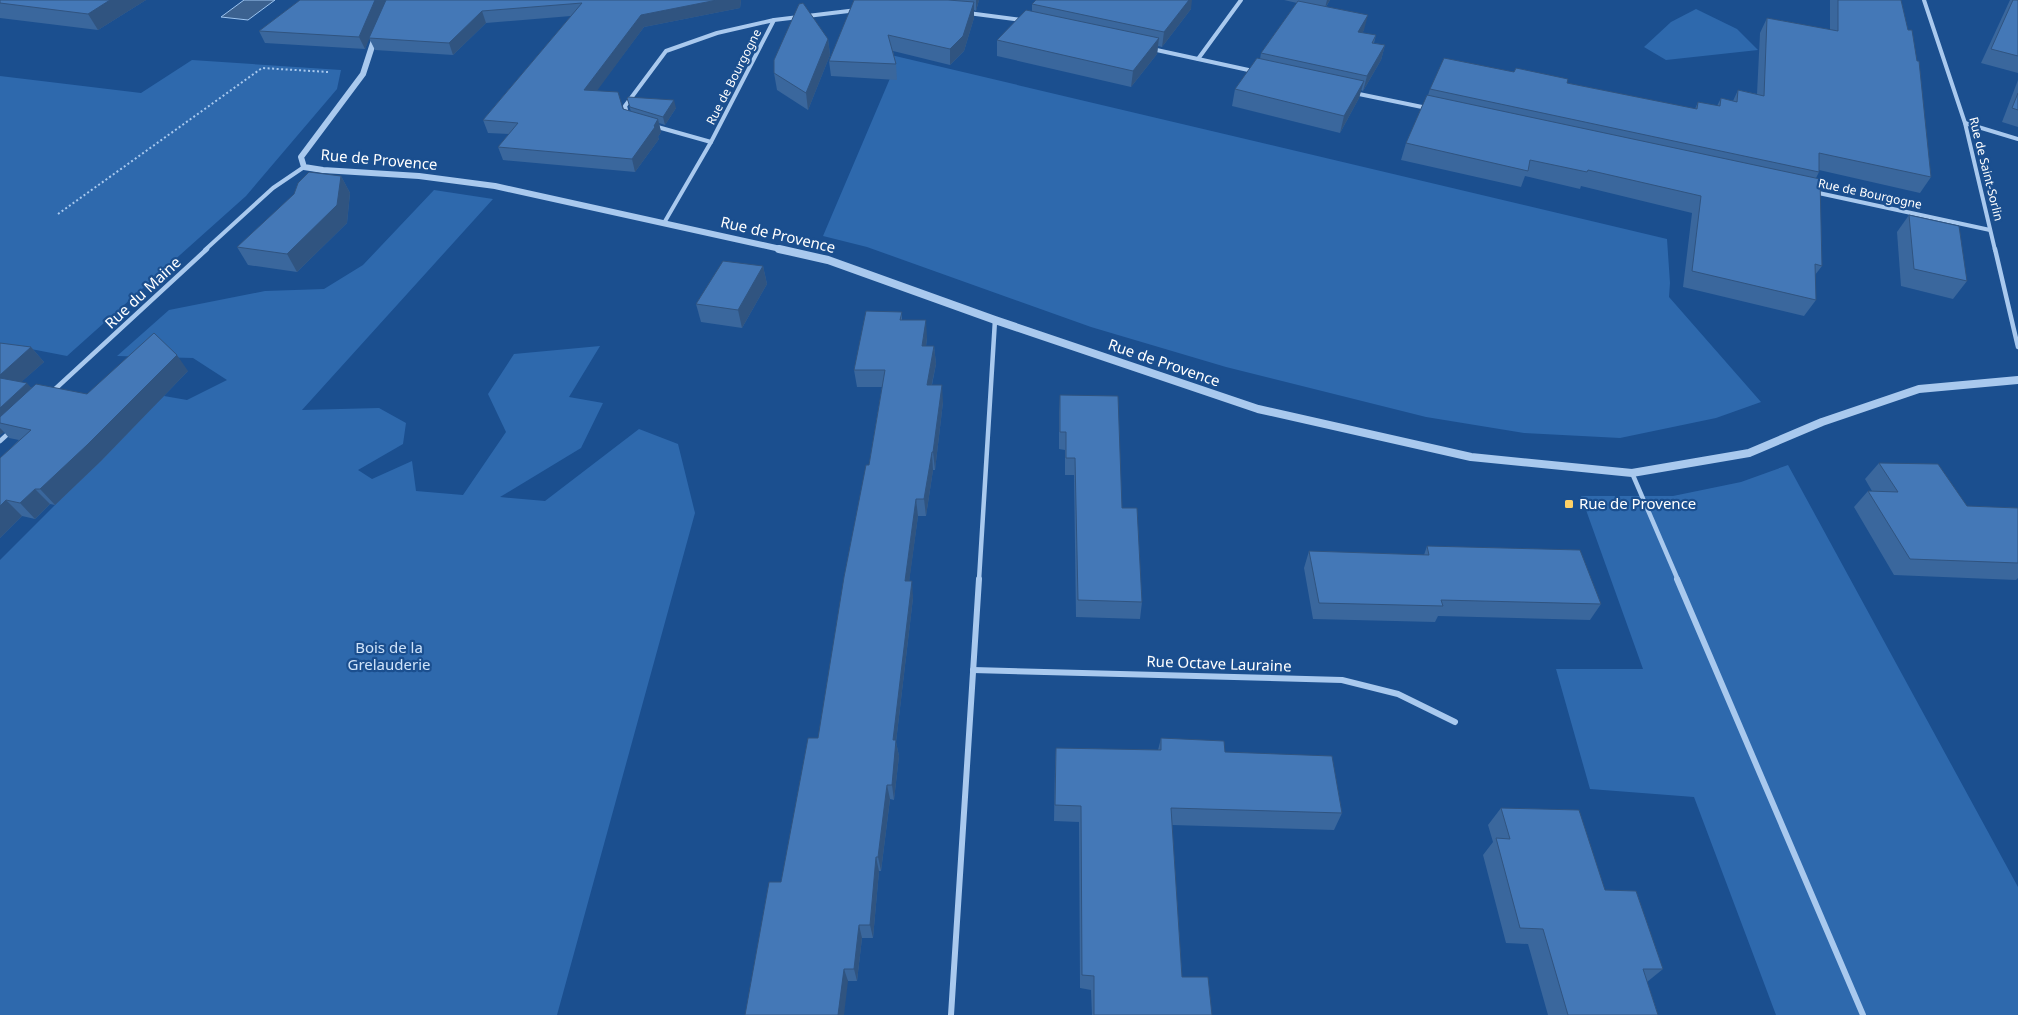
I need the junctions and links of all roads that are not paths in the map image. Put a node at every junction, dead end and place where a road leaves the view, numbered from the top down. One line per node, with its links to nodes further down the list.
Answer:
1 (1241, 0): 9 (street)
2 (1924, 0): 14 (street, Rue de Saint-Sorlin)
3 (864, 10): 5 (street, Rue de Bourgogne)
4 (967, 13): 6 (street)
5 (774, 20): 13 (street, Rue de Bourgogne); 17 (street, Rue de Bourgogne)
6 (1023, 21)
7 (379, 27): 18 (street)
8 (1150, 48): 9 (street)
9 (1198, 59): 10 (street)
10 (1256, 72)
11 (1353, 92): 12 (street)
12 (1430, 109)
13 (629, 119)
14 (1965, 123): 16 (street); 21 (street, Rue de Saint-Sorlin)
15 (647, 124): 17 (street, Rue de Bourgogne)
16 (2018, 138)
17 (711, 142): 20 (street, Rue de Bourgogne)
18 (304, 167): 20 (street, Rue de Provence); 25 (street, Rue du Maine)
19 (1807, 190): 21 (street, Rue de Bourgogne)
20 (664, 223): 22 (street, Rue de Provence)
21 (1990, 230): 23 (street, Rue de Saint-Sorlin)
22 (995, 320): 28 (street, Rue de Provence); 29 (street)
23 (2018, 347)
24 (2018, 380): 28 (street, Rue de Provence)
25 (50, 394)
26 (14, 428): 27 (street)
27 (0, 441)
28 (1632, 473): 32 (street)
29 (973, 670): 30 (street, Rue Octave Lauraine); 31 (street)
30 (1455, 722)
31 (951, 1015)
32 (1863, 1015)

